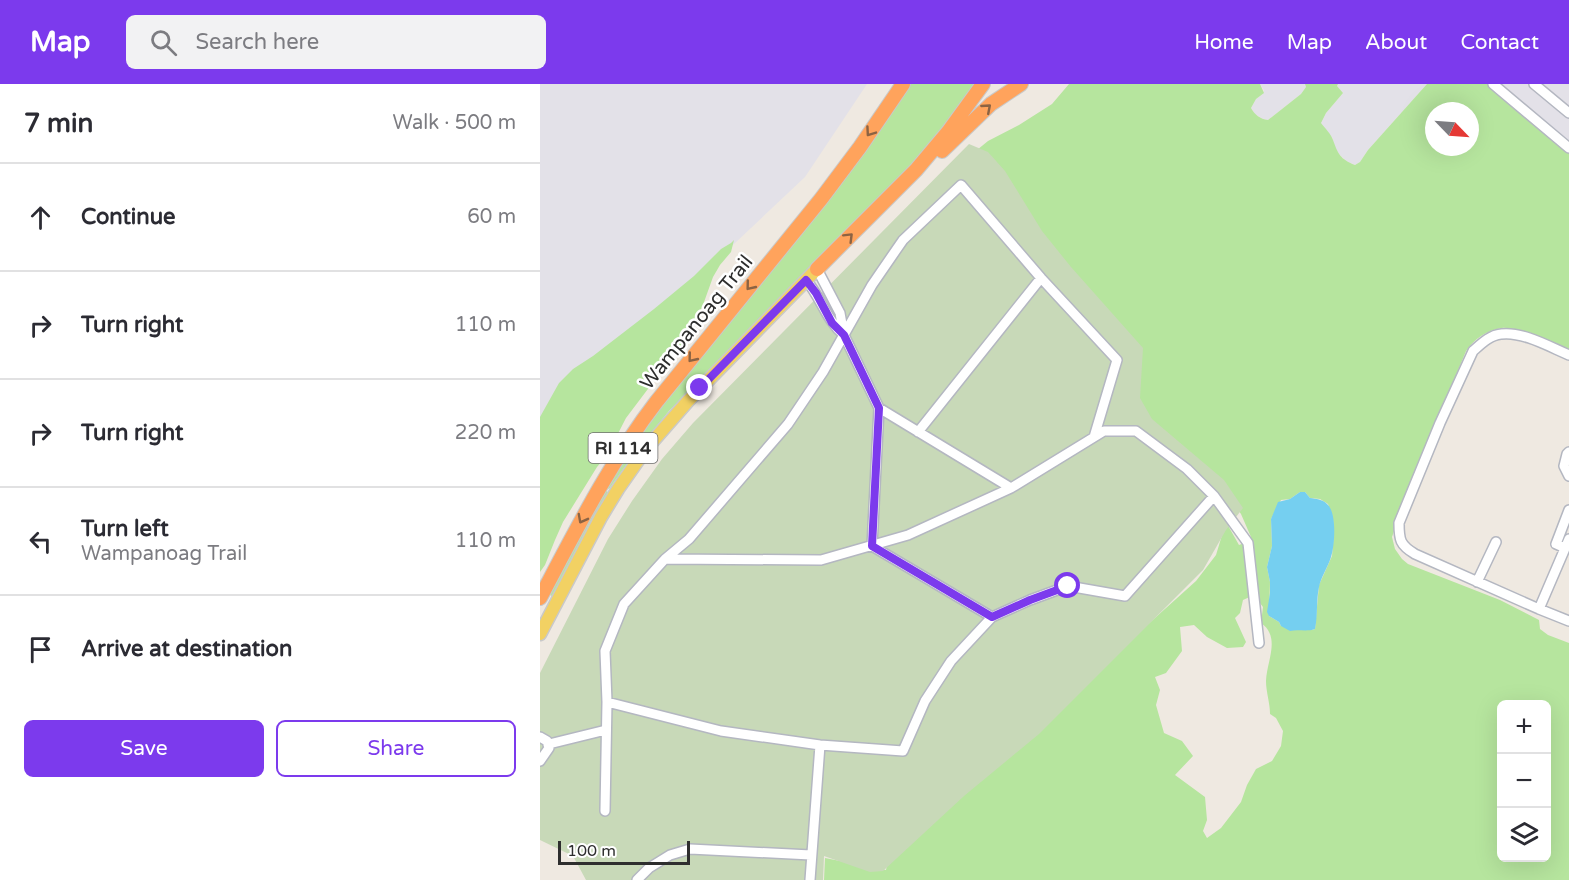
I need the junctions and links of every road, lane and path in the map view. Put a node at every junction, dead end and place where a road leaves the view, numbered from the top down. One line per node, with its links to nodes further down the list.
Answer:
1 (903, 84): 27 (highway, Wampanoag Trail / RI 114, one-way to 27)
2 (983, 84): 8 (highway)
3 (1021, 84): 8 (highway, RI 114, one-way to 3)
4 (1493, 84): 7 (street)
5 (1534, 84): 6 (street)
6 (1569, 113)
7 (1569, 148)
8 (882, 204): 9 (highway, RI 114, one-way to 8)
9 (817, 269): 11 (main road, RI 114); 12 (street)
10 (1041, 278): 12 (street); 15 (street); 16 (street)
11 (806, 280): 12 (street); 31 (main road, RI 114)
12 (844, 335): 14 (street); 25 (street)
13 (1569, 355): 26 (street)
14 (879, 408): 15 (street); 24 (street)
15 (918, 432): 19 (street)
16 (1094, 437): 19 (street); 20 (street)
17 (1569, 452): 18 (street)
18 (1569, 476)
19 (1011, 488): 24 (street)
20 (1214, 496): 29 (street); 32 (street)
21 (1569, 510): 23 (street)
22 (1496, 542): 26 (street)
23 (1567, 543): 28 (street)
24 (872, 546): 25 (street); 29 (street)
25 (665, 559): 33 (street)
26 (1477, 582): 28 (street)
27 (540, 598)
28 (1539, 609): 30 (street)
29 (992, 617): 37 (street)
30 (1569, 621)
31 (540, 634)
32 (1259, 643)
33 (607, 702): 34 (street); 37 (street)
34 (606, 730): 36 (street); 39 (street)
35 (540, 737): 36 (street)
36 (549, 744): 38 (street)
37 (820, 745): 40 (street)
38 (540, 761)
39 (605, 811)
40 (811, 855): 41 (street); 42 (street)
41 (637, 880)
42 (810, 880)

